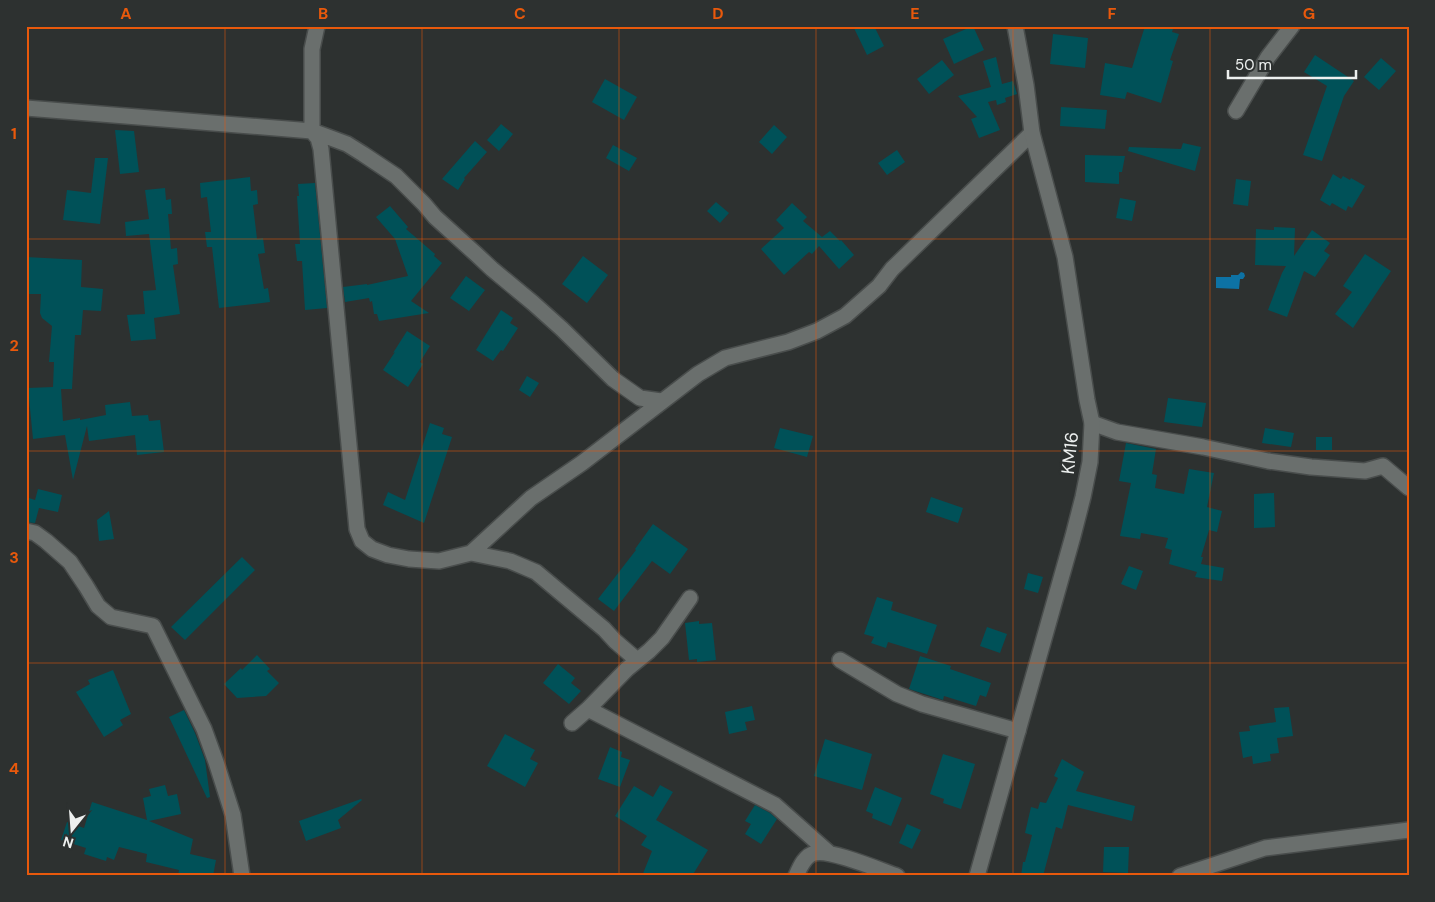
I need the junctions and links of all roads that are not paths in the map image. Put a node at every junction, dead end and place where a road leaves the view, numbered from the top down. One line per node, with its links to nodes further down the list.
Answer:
1 (317, 26): 6 (street)
2 (1015, 26): 7 (street, KM16)
3 (1292, 26): 5 (street)
4 (26, 108): 6 (street)
5 (1236, 111)
6 (312, 130): 8 (street); 12 (street)
7 (1032, 133): 8 (street); 9 (street, KM16)
8 (661, 401): 12 (street)
9 (1092, 423): 10 (street); 18 (street, KM16)
10 (1409, 488)
11 (26, 531): 22 (street)
12 (471, 553): 14 (street)
13 (690, 598): 14 (street)
14 (637, 660): 16 (street)
15 (840, 660): 18 (street)
16 (588, 709): 17 (street); 20 (street)
17 (572, 723)
18 (1018, 731): 25 (street, KM16)
19 (1409, 830): 21 (street)
20 (828, 852): 23 (street); 24 (street)
21 (1192, 874)
22 (242, 876)
23 (796, 876)
24 (898, 876)
25 (977, 876)

